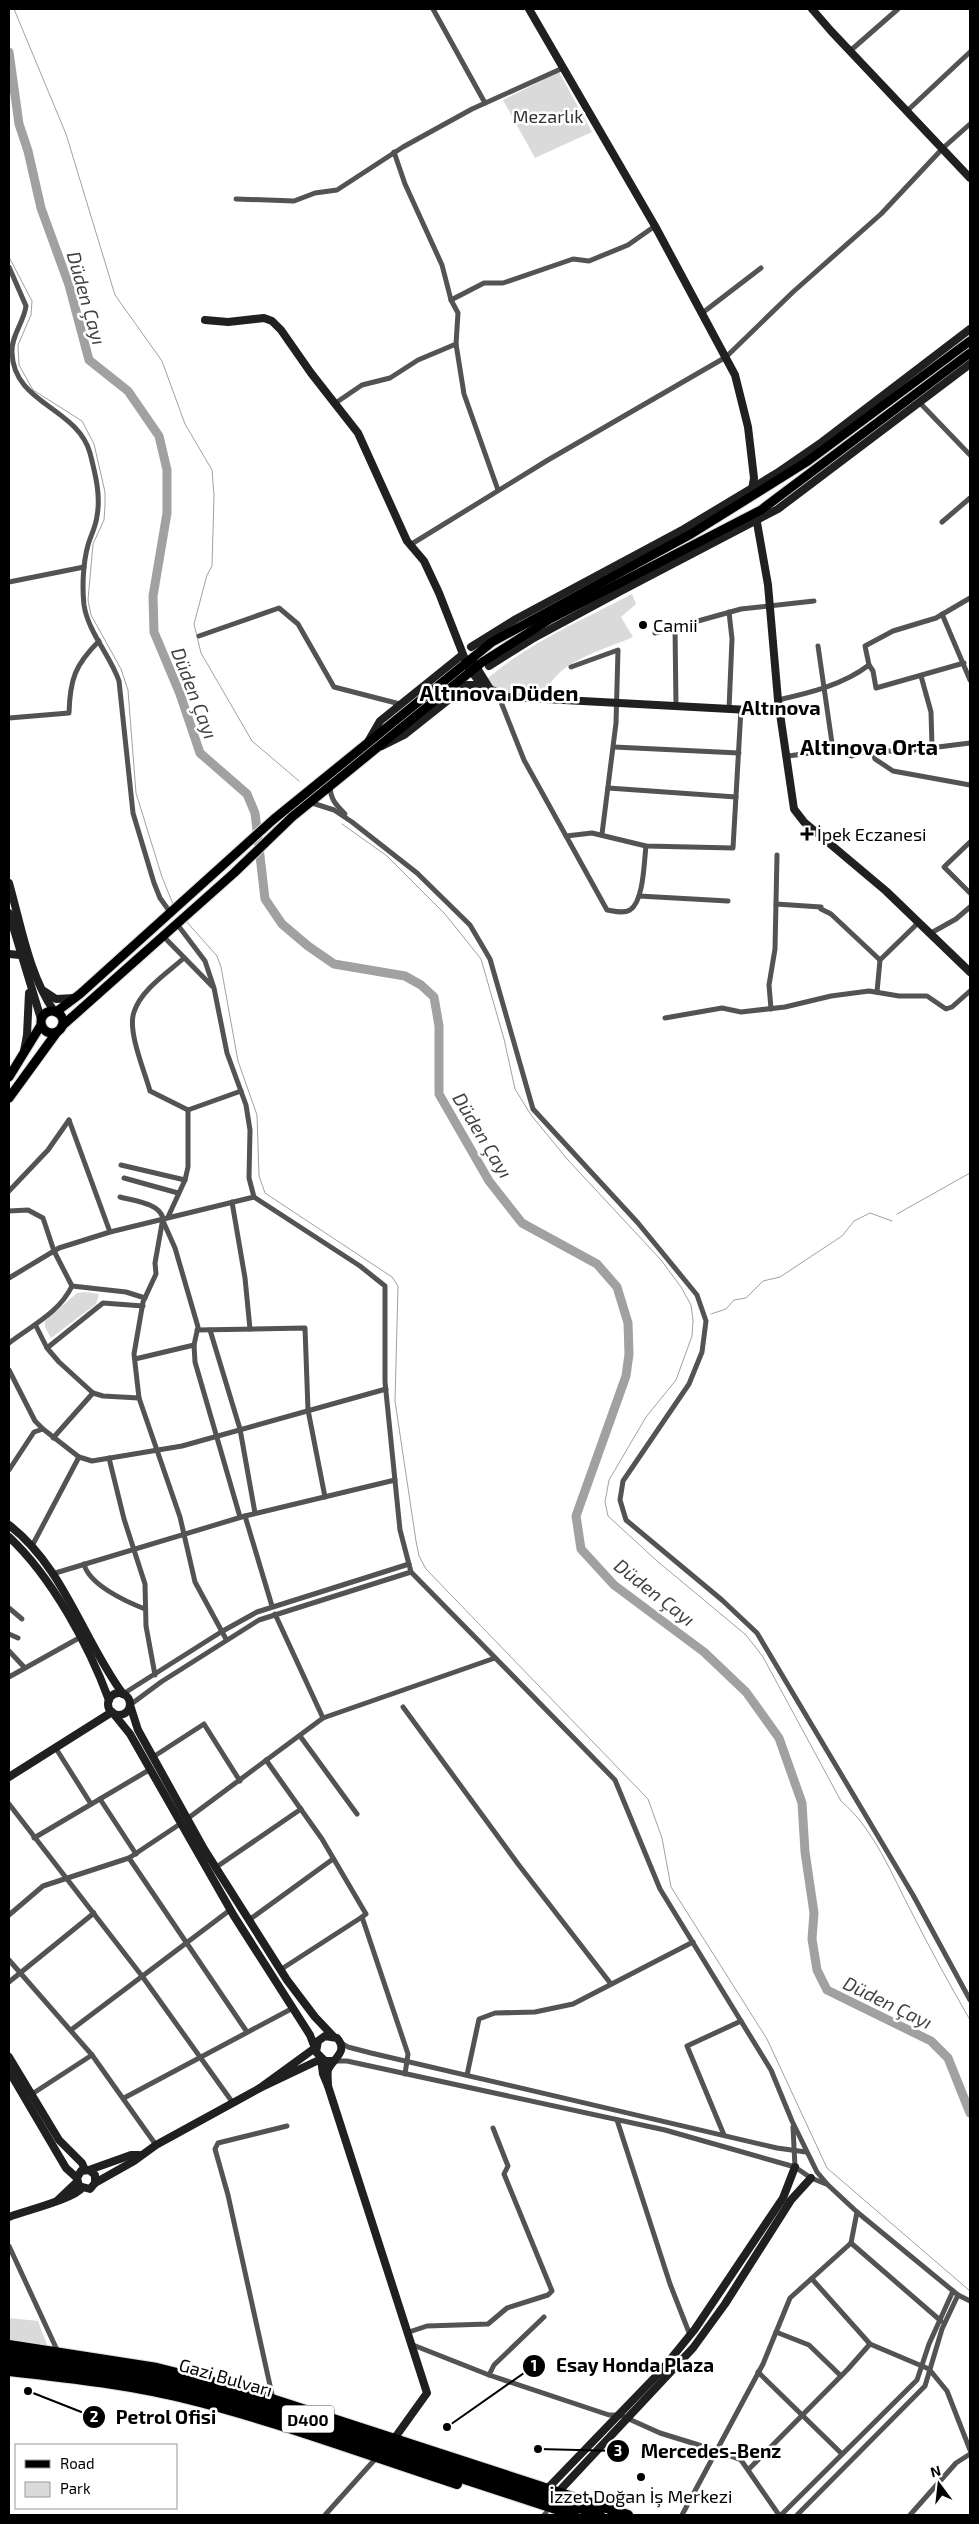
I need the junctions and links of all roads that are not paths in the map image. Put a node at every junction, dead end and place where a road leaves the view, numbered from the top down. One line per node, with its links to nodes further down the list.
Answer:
1 (433, 9): 8 (street)
2 (529, 9): 7 (street)
3 (812, 9): 5 (street)
4 (898, 9): 5 (street)
5 (850, 51): 9 (street)
6 (970, 52): 9 (street)
7 (562, 68): 8 (street); 15 (street)
8 (485, 103): 12 (street)
9 (907, 110): 11 (street)
10 (970, 124): 11 (street)
11 (943, 148): 13 (street); 25 (street)
12 (394, 152): 14 (street); 18 (street)
13 (970, 178)
14 (236, 199)
15 (655, 226): 18 (street); 19 (street)
16 (9, 267): 38 (street)
17 (761, 268): 19 (street)
18 (451, 300): 23 (street)
19 (701, 314): 25 (street)
20 (205, 320): 28 (street)
21 (970, 329): 31 (street)
22 (970, 341): 31 (main road)
23 (456, 344): 28 (street); 30 (street)
24 (970, 353): 34 (main road)
25 (726, 357): 30 (street); 31 (street)
26 (970, 364): 27 (street)
27 (920, 403): 29 (street); 35 (street)
28 (334, 404): 37 (street)
29 (970, 455)
30 (498, 490): 37 (street)
31 (754, 491): 33 (main road); 34 (main road); 45 (street)
32 (970, 498): 36 (street)
33 (742, 501): 35 (main road); 47 (main road)
34 (769, 504): 35 (main road)
35 (754, 516): 42 (street); 50 (main road); 51 (street)
36 (942, 522)
37 (410, 545): 55 (street)
38 (84, 567): 39 (street); 52 (street)
39 (9, 582)
40 (970, 598): 44 (street)
41 (814, 601): 42 (street)
42 (770, 606): 43 (street); 68 (street)
43 (729, 612): 46 (street); 70 (street)
44 (942, 614): 56 (street); 57 (street)
45 (516, 618): 47 (street); 54 (street)
46 (675, 627): 48 (street); 69 (street)
47 (510, 631): 55 (main road)
48 (655, 633)
49 (199, 636): 67 (street)
50 (519, 638): 51 (street); 60 (main road)
51 (532, 639): 58 (street)
52 (99, 641): 72 (street); 99 (street)
53 (818, 646): 64 (street)
54 (471, 647)
55 (465, 657): 60 (street); 67 (street); 73 (main road)
56 (964, 663): 61 (street); 62 (street)
57 (869, 665): 61 (street); 64 (street)
58 (489, 666)
59 (571, 667): 66 (street)
60 (473, 669): 63 (street); 65 (street); 78 (main road)
61 (921, 676): 76 (street)
62 (970, 680)
63 (481, 685): 65 (street); 78 (street)
64 (823, 688): 68 (street); 79 (street)
65 (493, 691): 66 (street); 89 (street)
66 (618, 703): 69 (street); 75 (street)
67 (400, 704): 73 (street)
68 (779, 704): 71 (street); 81 (street)
69 (676, 706): 70 (street)
70 (729, 709): 71 (street)
71 (741, 710): 80 (street)
72 (9, 718)
73 (369, 740): 99 (main road)
74 (970, 743): 76 (street)
75 (614, 747): 80 (street); 84 (street)
76 (932, 747): 77 (street)
77 (872, 749): 79 (street); 83 (street)
78 (374, 750): 82 (main road)
79 (833, 750): 81 (street)
80 (739, 753): 85 (street)
81 (788, 756): 101 (street)
82 (330, 784): 86 (main road); 87 (street)
83 (970, 785)
84 (608, 788): 85 (street); 88 (street)
85 (736, 797): 91 (street)
86 (309, 802): 87 (street); 103 (main road)
87 (352, 822): 232 (street)
88 (602, 834): 89 (street); 91 (street)
89 (566, 836): 95 (street)
90 (970, 842): 94 (street)
91 (646, 846): 95 (street)
92 (777, 855): 97 (street)
93 (9, 882): 112 (street)
94 (970, 893)
95 (639, 896): 96 (street)
96 (728, 901)
97 (776, 904): 109 (street); 117 (street)
98 (970, 907): 104 (street)
99 (170, 912): 116 (main road)
100 (9, 913): 102 (street)
101 (919, 922): 104 (street); 109 (street)
102 (10, 923): 107 (street)
103 (177, 924): 105 (main road); 113 (street)
104 (931, 933): 110 (street)
105 (163, 936): 108 (street); 121 (main road)
106 (9, 954): 107 (street)
107 (20, 955): 111 (street)
108 (184, 958): 113 (street); 126 (street)
109 (880, 960): 115 (street)
110 (970, 972)
111 (29, 984): 120 (street); 122 (street)
112 (40, 986): 116 (street); 118 (street)
113 (214, 988): 124 (street)
114 (970, 991): 115 (street)
115 (877, 992): 117 (street)
116 (74, 998): 118 (main road)
117 (771, 1009): 119 (street)
118 (55, 1012): 120 (main road); 121 (main road)
119 (665, 1018)
120 (41, 1022): 121 (main road); 122 (main road)
121 (60, 1029): 125 (main road)
122 (22, 1058): 123 (main road)
123 (9, 1077)
124 (241, 1091): 126 (street); 133 (street)
125 (9, 1098)
126 (188, 1110): 129 (street)
127 (121, 1165): 129 (street)
128 (124, 1178): 131 (street)
129 (185, 1180): 131 (street)
130 (9, 1192): 137 (street)
131 (178, 1193): 136 (street)
132 (120, 1197): 136 (street)
133 (254, 1197): 134 (street); 152 (street)
134 (232, 1202): 136 (street); 144 (street)
135 (9, 1210): 138 (street)
136 (165, 1219): 137 (street); 141 (street); 145 (street)
137 (110, 1232): 138 (street)
138 (54, 1251): 139 (street); 140 (street)
139 (9, 1278)
140 (72, 1286): 141 (street); 143 (street)
141 (145, 1298): 142 (street)
142 (143, 1306): 149 (street); 150 (street)
143 (36, 1326): 147 (street); 149 (street)
144 (250, 1329): 146 (street); 155 (street)
145 (197, 1330): 146 (street); 148 (street)
146 (210, 1330): 156 (street)
147 (9, 1343)
148 (194, 1345): 150 (street); 158 (street)
149 (47, 1348): 153 (street)
150 (135, 1359): 154 (street)
151 (9, 1370): 157 (street)
152 (386, 1389): 155 (street); 166 (street)
153 (93, 1393): 154 (street); 159 (street)
154 (139, 1398): 160 (street)
155 (308, 1410): 156 (street); 167 (street)
156 (240, 1429): 158 (street); 168 (street)
157 (43, 1430): 159 (street); 162 (street)
158 (217, 1436): 160 (street); 169 (street)
159 (53, 1438): 163 (street)
160 (157, 1450): 164 (street); 171 (street)
161 (9, 1455): 162 (street)
162 (18, 1455): 165 (street)
163 (78, 1457): 164 (street); 173 (street)
164 (109, 1458): 174 (street)
165 (9, 1470)
166 (395, 1480): 167 (street); 176 (street)
167 (325, 1496): 168 (street)
168 (255, 1513): 169 (street)
169 (242, 1517): 171 (street); 179 (street)
170 (9, 1525): 173 (street)
171 (184, 1533): 174 (street); 184 (street)
172 (9, 1537): 187 (street)
173 (32, 1546): 178 (street)
174 (134, 1548): 175 (street); 181 (street)
175 (84, 1564): 178 (street); 181 (street)
176 (409, 1564): 177 (street); 179 (street)
177 (411, 1572): 182 (street); 190 (street)
178 (52, 1574): 194 (street)
179 (272, 1606): 184 (street)
180 (9, 1608): 183 (street)
181 (145, 1609): 192 (street)
182 (275, 1614): 188 (street); 198 (street)
183 (22, 1619)
184 (221, 1632): 188 (street); 192 (street)
185 (9, 1634): 186 (street)
186 (18, 1638)
187 (79, 1638): 191 (street); 197 (street)
188 (226, 1639): 195 (street)
189 (9, 1650): 191 (street)
190 (495, 1658): 198 (street); 225 (street)
191 (25, 1668): 193 (street)
192 (156, 1675): 194 (street)
193 (9, 1677)
194 (123, 1694): 195 (street); 197 (street)
195 (130, 1705): 197 (street); 201 (street)
196 (402, 1707): 231 (street)
197 (111, 1708): 200 (street); 203 (street)
198 (323, 1718): 199 (street)
199 (300, 1736): 202 (street); 210 (street)
200 (54, 1746): 204 (street); 208 (street)
201 (153, 1758): 205 (street); 211 (street)
202 (266, 1760): 205 (street); 209 (street)
203 (149, 1770): 206 (street); 212 (street)
204 (9, 1777)
205 (240, 1781): 211 (street)
206 (100, 1799): 208 (street); 214 (street)
207 (9, 1804): 213 (street)
208 (91, 1804): 213 (street)
209 (301, 1809): 216 (street); 217 (street)
210 (357, 1814)
211 (187, 1819): 217 (street)
212 (180, 1824): 214 (street); 219 (street)
213 (34, 1838): 218 (street)
214 (136, 1854): 215 (street)
215 (129, 1858): 218 (street); 224 (street)
216 (333, 1859): 222 (street); 223 (street)
217 (215, 1868): 223 (street)
218 (67, 1878): 220 (street); 221 (street)
219 (230, 1910): 224 (street); 233 (street)
220 (94, 1913): 228 (street); 229 (street)
221 (9, 1914)
222 (362, 1917): 227 (street); 244 (street)
223 (249, 1920): 227 (street)
224 (187, 1942): 229 (street); 236 (street)
225 (693, 1942): 231 (street); 234 (street)
226 (9, 1960): 228 (street)
227 (280, 1970): 237 (street)
228 (20, 1972): 230 (street); 235 (street)
229 (142, 1976): 235 (street); 240 (street)
230 (9, 1982)
231 (611, 1984): 247 (street)
232 (970, 2000)
233 (293, 2008): 236 (street); 238 (street)
234 (741, 2021): 254 (street); 257 (street)
235 (71, 2030): 239 (street)
236 (247, 2032): 240 (street)
237 (336, 2039): 238 (street); 243 (street); 244 (street)
238 (315, 2048): 242 (street); 249 (street)
239 (92, 2055): 250 (street); 251 (street)
240 (200, 2056): 251 (street); 252 (street)
241 (9, 2058): 250 (street)
242 (321, 2059): 243 (street); 248 (street); 249 (street)
243 (334, 2061): 246 (street); 248 (street)
244 (407, 2061): 246 (street); 247 (street)
245 (10, 2074): 266 (street)
246 (405, 2074): 253 (street)
247 (467, 2075): 257 (street)
248 (328, 2086): 279 (street)
249 (260, 2088): 252 (street)
250 (32, 2094): 263 (street)
251 (124, 2098): 258 (street)
252 (232, 2104): 258 (street)
253 (616, 2120): 262 (street); 281 (street)
254 (792, 2121): 259 (street); 260 (street)
255 (287, 2126): 294 (street)
256 (493, 2128): 279 (street)
257 (724, 2135): 259 (street)
258 (156, 2145): 261 (street)
259 (793, 2149): 260 (street); 262 (street)
260 (806, 2152): 264 (street)
261 (139, 2155): 263 (street); 267 (street)
262 (795, 2166): 265 (street); 281 (street)
263 (87, 2170): 266 (street); 267 (street)
264 (816, 2170): 265 (street); 268 (street)
265 (811, 2178): 268 (street); 297 (street)
266 (78, 2183): 267 (street); 270 (street)
267 (96, 2183)
268 (828, 2185): 269 (street)
269 (857, 2212): 271 (street); 274 (street)
270 (9, 2217)
271 (851, 2243): 273 (street); 278 (street)
272 (9, 2246): 285 (street)
273 (812, 2279): 280 (street); 282 (street)
274 (953, 2291): 275 (street); 278 (street)
275 (958, 2295): 276 (street); 278 (street)
276 (970, 2301)
277 (544, 2317): 292 (street)
278 (942, 2322): 288 (street); 289 (street)
279 (409, 2332): 284 (street)
280 (776, 2332): 291 (street); 293 (street)
281 (690, 2335): 295 (street)
282 (870, 2344): 288 (street); 293 (street)
283 (9, 2345): 285 (highway)
284 (413, 2345): 292 (street); 298 (street)
285 (58, 2352): 294 (highway)
286 (9, 2354): 309 (highway, Gazi Bulvarı / D400)
287 (9, 2364): 301 (highway, Gazi Bulvarı / D400)
288 (923, 2366): 289 (street); 302 (street)
289 (929, 2369): 300 (street); 313 (street)
290 (9, 2372): 301 (highway)
291 (758, 2372): 296 (street); 299 (street)
292 (489, 2375): 295 (street)
293 (841, 2376): 296 (street)
294 (273, 2399): 298 (highway)
295 (620, 2415): 297 (street); 304 (street)
296 (801, 2415): 302 (street); 303 (street)
297 (628, 2419): 299 (street); 305 (street)
298 (394, 2439): 304 (highway)
299 (715, 2450): 303 (street); 311 (street)
300 (970, 2452): 314 (street)
301 (379, 2454): 306 (highway); 307 (street); 308 (highway, Gazi Bulvarı / D400)
302 (842, 2454): 312 (street)
303 (748, 2469): 312 (street)
304 (547, 2489): 305 (highway)
305 (560, 2493): 310 (highway)
306 (548, 2514)
307 (325, 2515)
308 (574, 2515)
309 (600, 2515)
310 (628, 2515)
311 (684, 2515)
312 (780, 2515)
313 (797, 2515)
314 (910, 2515)

